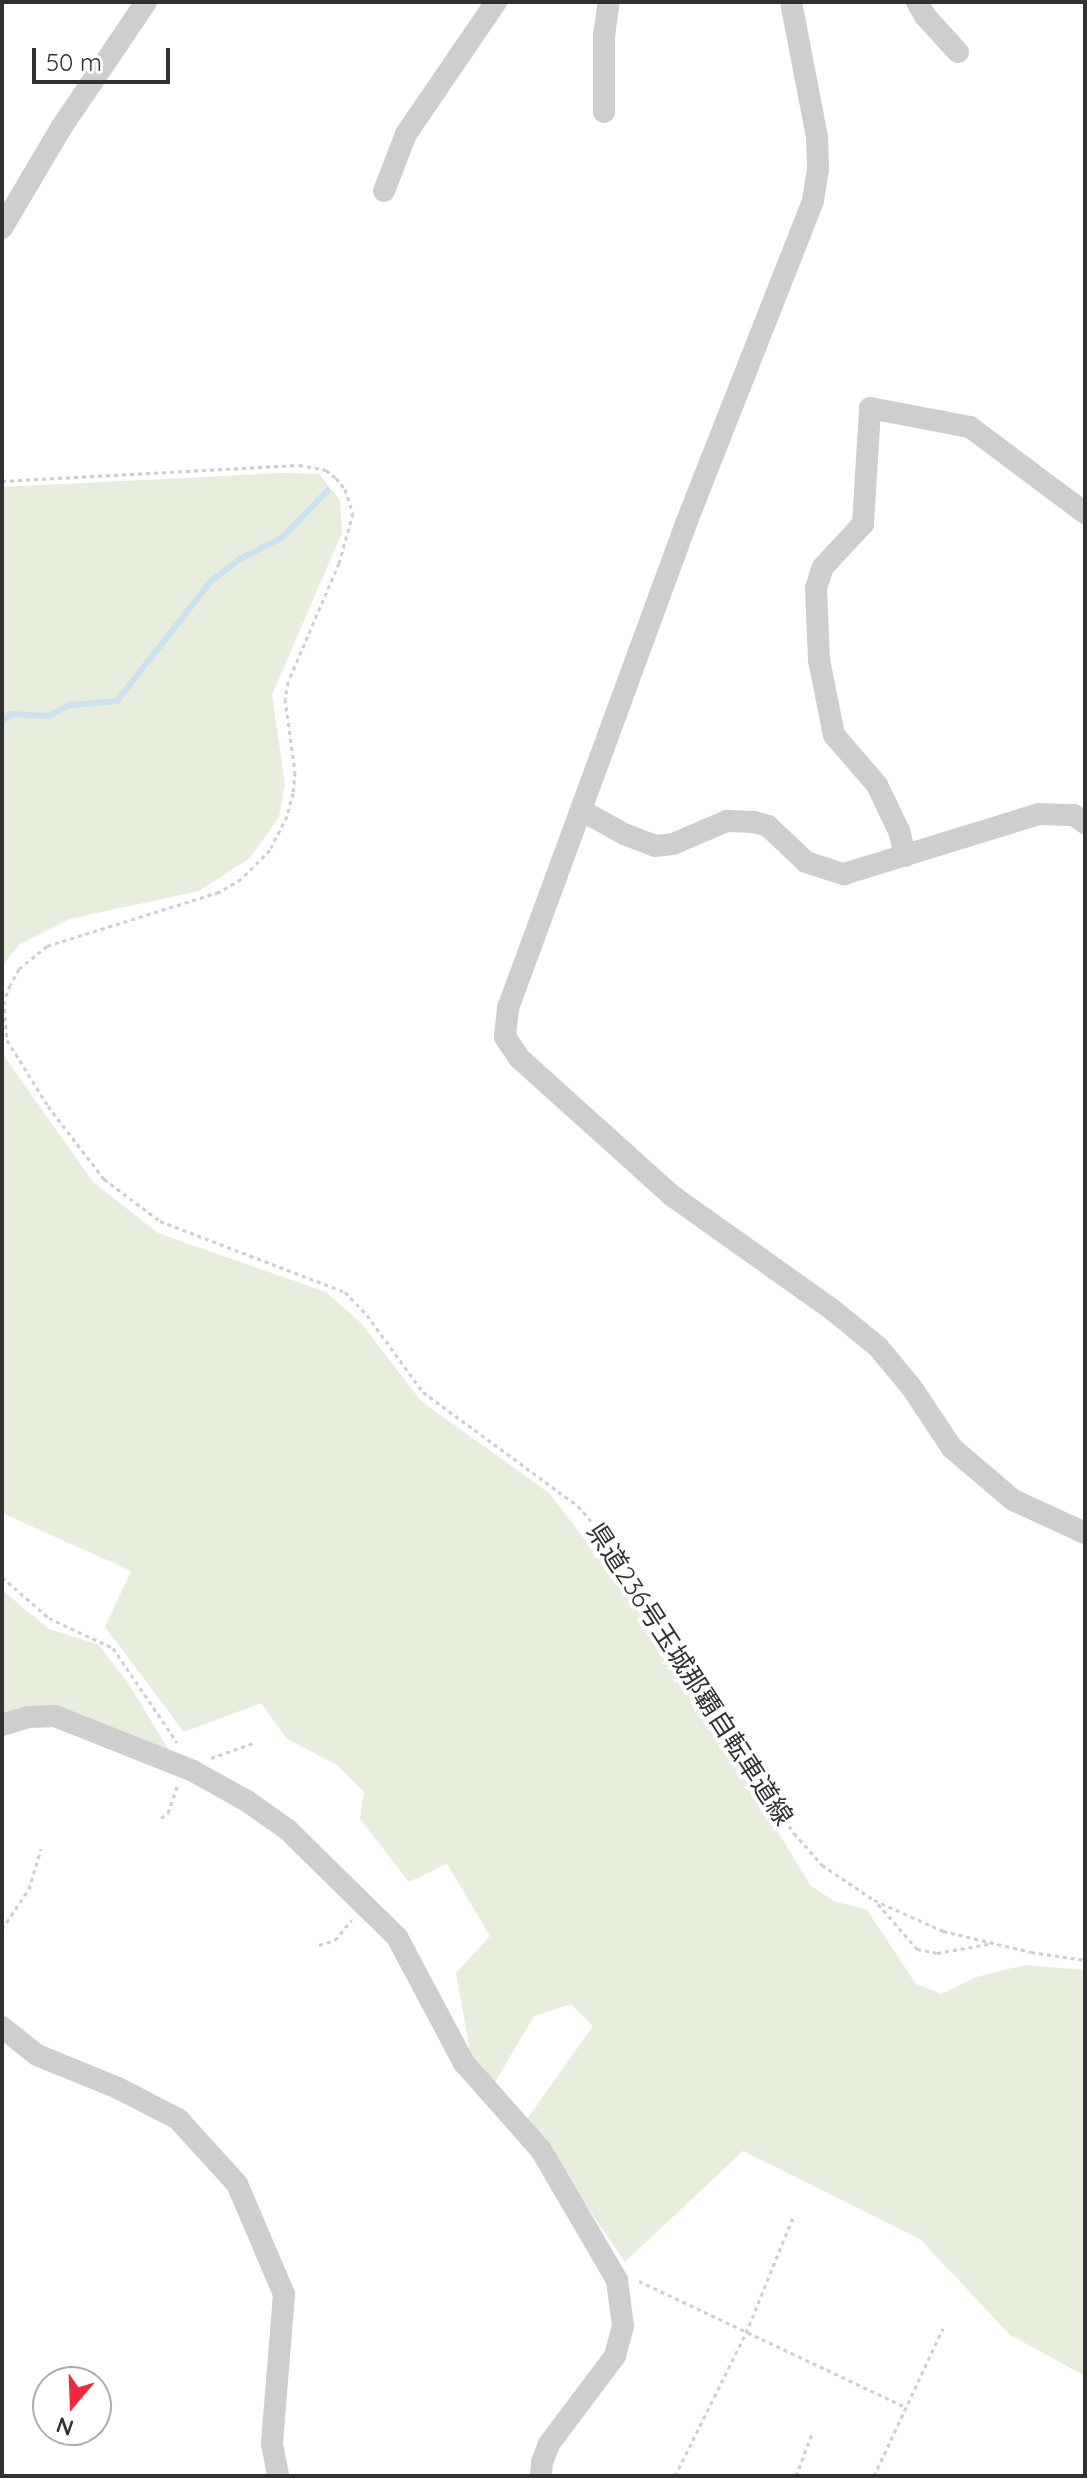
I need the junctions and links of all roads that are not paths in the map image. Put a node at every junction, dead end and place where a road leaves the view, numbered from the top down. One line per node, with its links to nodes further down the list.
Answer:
1 (146, 2): 9 (street)
2 (496, 2): 8 (street)
3 (609, 2): 7 (street)
4 (791, 2): 11 (street)
5 (917, 2): 6 (street)
6 (958, 52)
7 (604, 112)
8 (384, 191)
9 (2, 228)
10 (1085, 513): 13 (street)
11 (581, 810): 13 (street); 14 (street)
12 (1085, 823): 13 (street)
13 (905, 856)
14 (1085, 1533)
15 (2, 1725): 18 (street)
16 (2, 2027): 17 (street)
17 (278, 2476)
18 (541, 2476)

